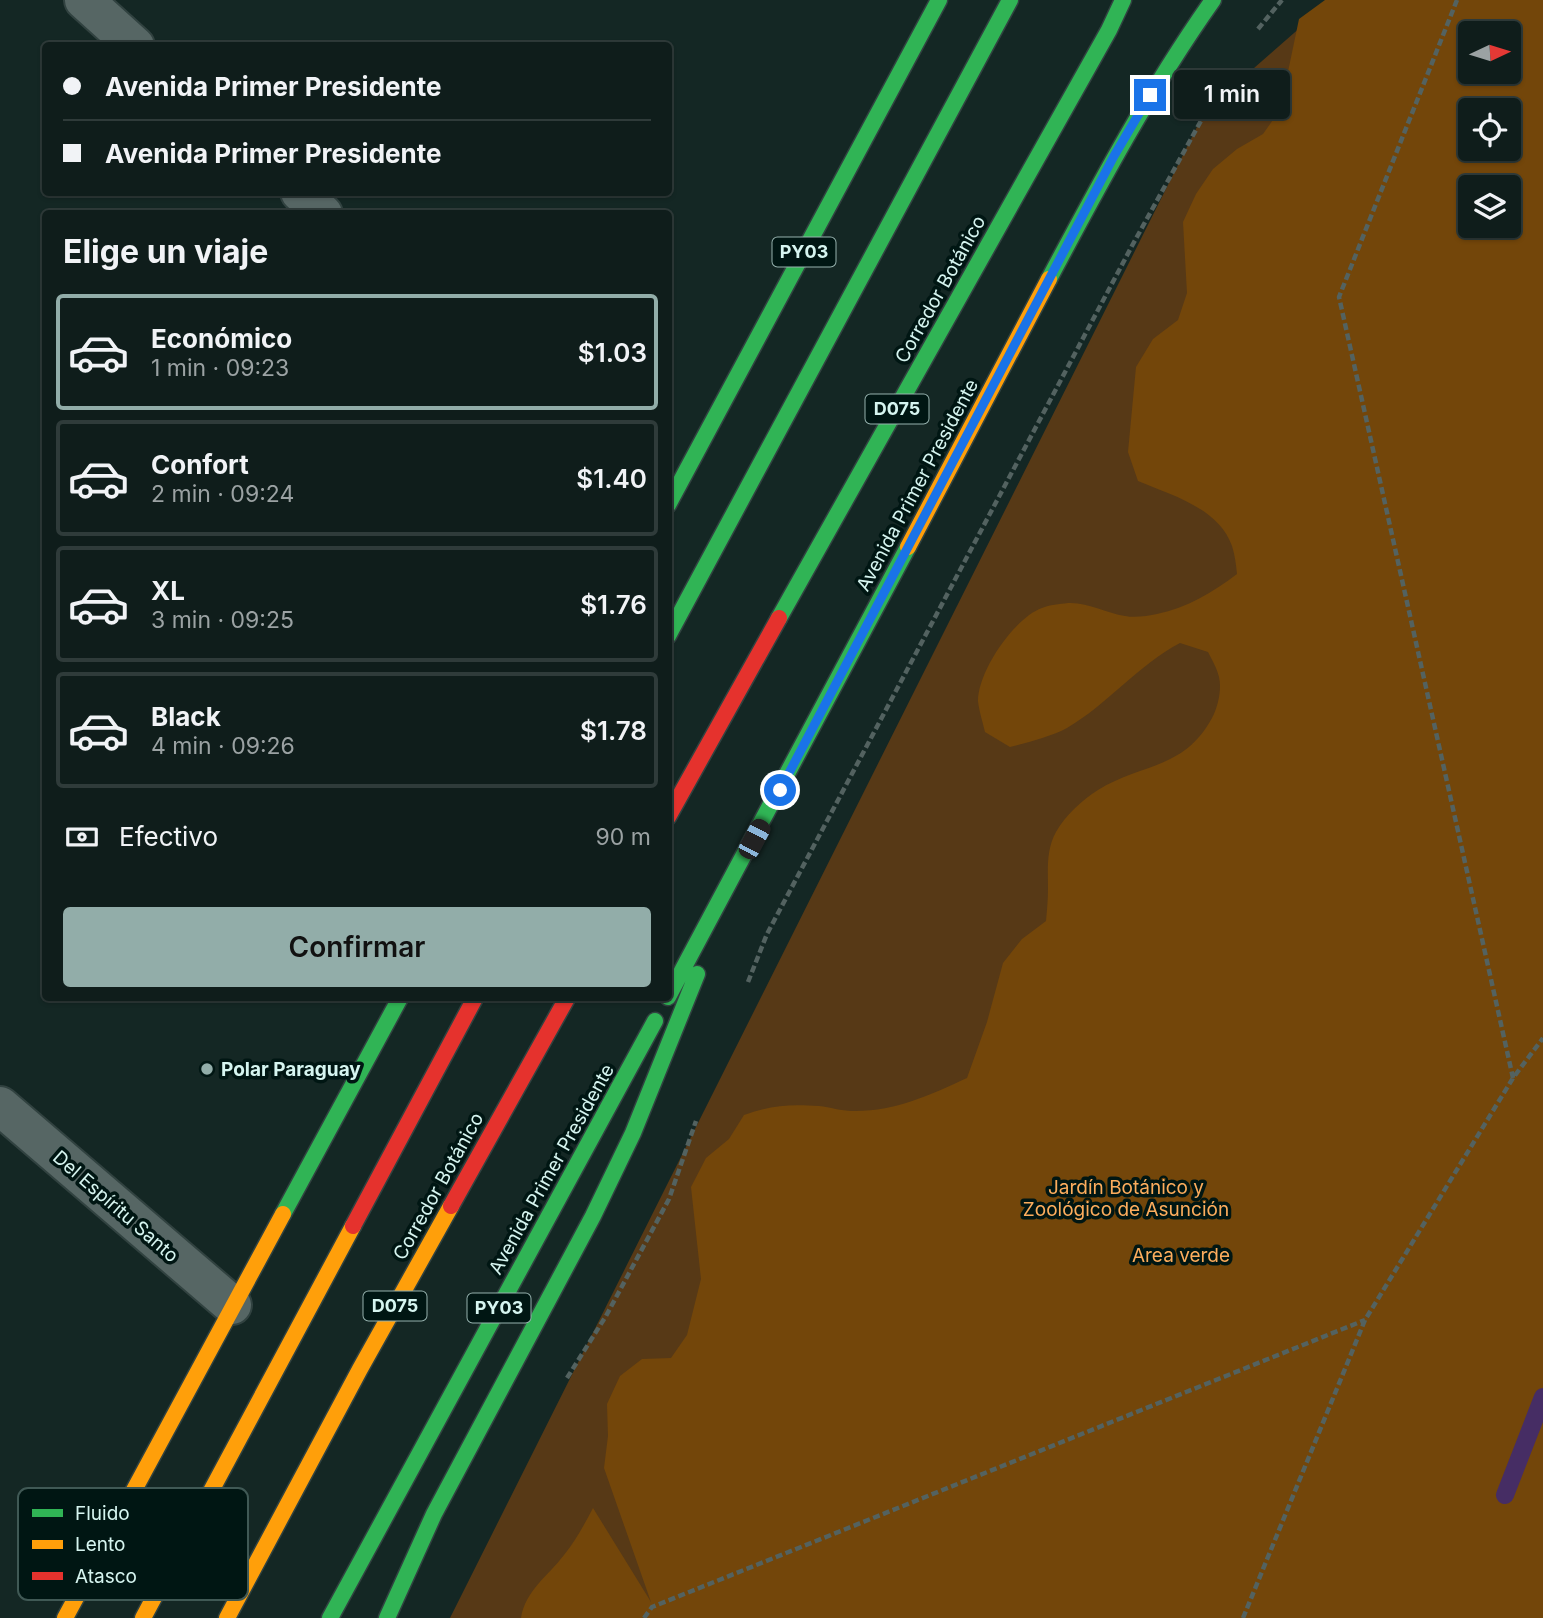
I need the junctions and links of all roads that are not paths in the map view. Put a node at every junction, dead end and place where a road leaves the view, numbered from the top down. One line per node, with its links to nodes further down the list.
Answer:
1 (84, 0): 6 (street)
2 (939, 0): 9 (highway, PY03)
3 (1010, 0): 10 (highway)
4 (1123, 0): 11 (highway, Corredor Botánico / D075)
5 (1213, 0): 12 (highway, Avenida Primer Presidente / PY03)
6 (131, 42)
7 (304, 196): 8 (street)
8 (319, 210)
9 (672, 498)
10 (672, 629)
11 (672, 810)
12 (741, 863): 13 (highway, Avenida Primer Presidente / PY03); 30 (highway)
13 (672, 990)
14 (398, 1001): 19 (highway)
15 (473, 1001): 21 (highway)
16 (566, 1001): 22 (highway, Corredor Botánico / D075)
17 (666, 1001): 29 (highway, Avenida Primer Presidente / PY03)
18 (0, 1107): 19 (street, Del Espíritu Santo)
19 (232, 1305): 20 (highway)
20 (134, 1488)
21 (213, 1488)
22 (248, 1579)
23 (75, 1600): 26 (highway)
24 (153, 1600): 27 (highway)
25 (237, 1600): 28 (highway, Corredor Botánico / D075)
26 (65, 1618)
27 (143, 1618)
28 (227, 1618)
29 (330, 1618)
30 (387, 1618)

